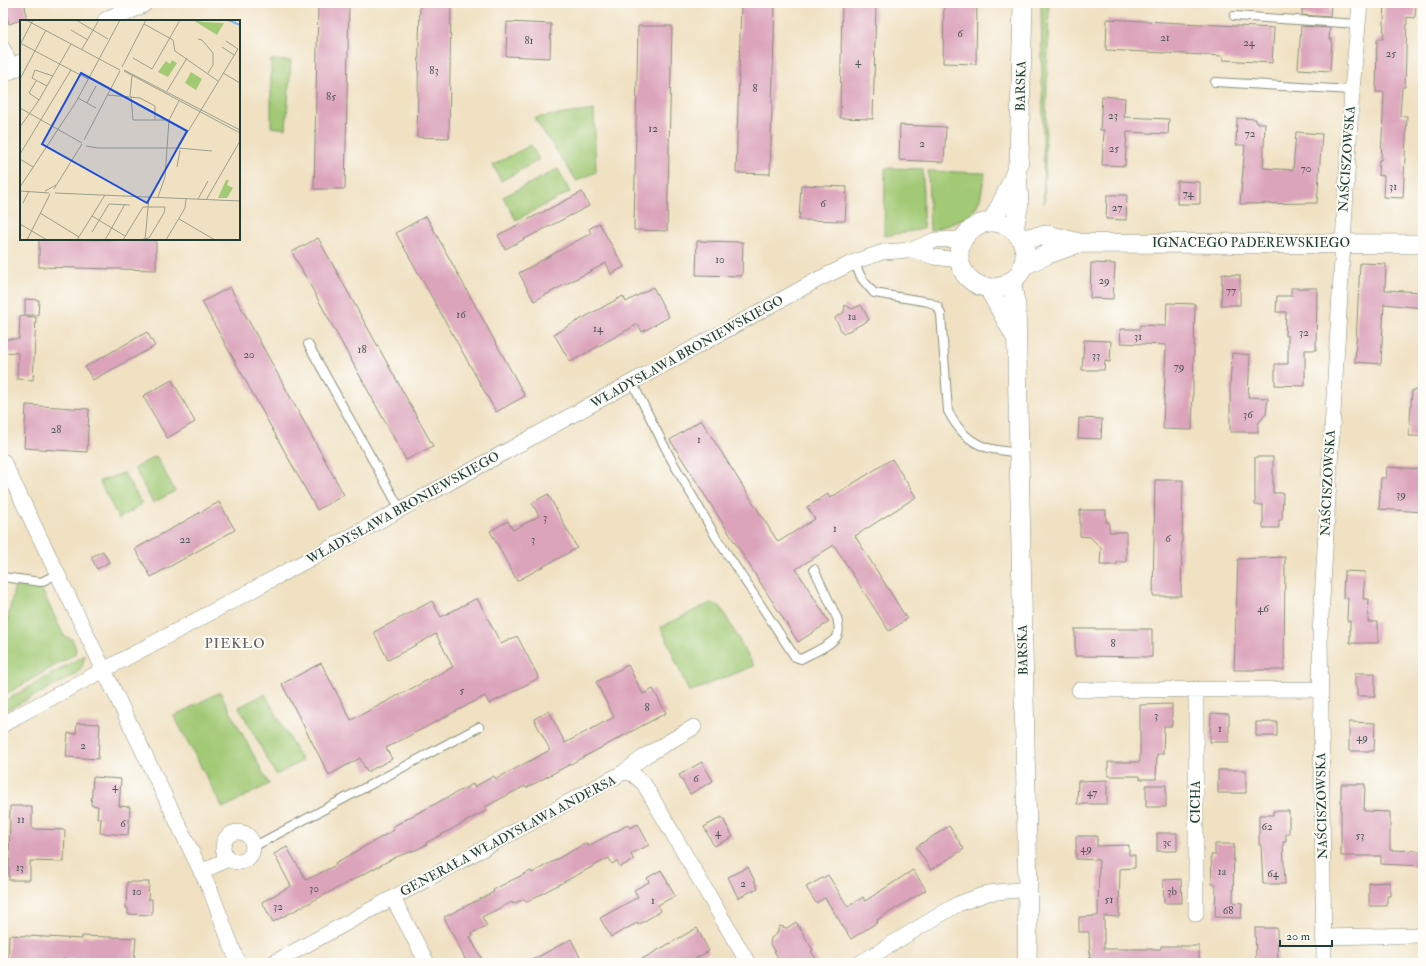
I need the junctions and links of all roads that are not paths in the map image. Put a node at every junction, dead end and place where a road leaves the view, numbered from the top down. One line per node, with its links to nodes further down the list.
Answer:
1 (143, 3): 5 (street)
2 (1023, 3): 11 (street, BARSKA)
3 (1360, 3): 6 (street, NAŚCISZOWSKA)
4 (1234, 16): 6 (lane)
5 (109, 20)
6 (1358, 24): 10 (street, NAŚCISZOWSKA)
7 (3, 49): 8 (street)
8 (12, 68)
9 (1215, 82): 10 (lane)
10 (1352, 90): 16 (street, NAŚCISZOWSKA)
11 (1017, 168): 12 (street, BARSKA); 13 (street, BARSKA)
12 (992, 222): 13 (street); 14 (street)
13 (1017, 234): 15 (street, IGNACEGO PADEREWSKIEGO); 21 (street)
14 (962, 239): 18 (street, WŁADYSŁAWA BRONIEWSKIEGO); 19 (street)
15 (1079, 243): 16 (street, IGNACEGO PADEREWSKIEGO); 21 (street, IGNACEGO PADEREWSKIEGO)
16 (1342, 243): 17 (street, IGNACEGO PADEREWSKIEGO); 35 (street, NAŚCISZOWSKA)
17 (1423, 244)
18 (912, 250): 19 (street, WŁADYSŁAWA BRONIEWSKIEGO); 20 (street, WŁADYSŁAWA BRONIEWSKIEGO)
19 (959, 260): 23 (street)
20 (854, 262): 26 (street, WŁADYSŁAWA BRONIEWSKIEGO); 27 (lane)
21 (1022, 266): 22 (street)
22 (1011, 281): 23 (street); 24 (street, BARSKA)
23 (988, 287): 24 (street, BARSKA)
24 (1016, 338): 27 (street, BARSKA)
25 (308, 344): 29 (lane)
26 (632, 382): 29 (street, WŁADYSŁAWA BRONIEWSKIEGO); 30 (lane)
27 (1019, 453): 44 (street, BARSKA)
28 (3, 461): 31 (street)
29 (400, 510): 33 (street, WŁADYSŁAWA BRONIEWSKIEGO)
30 (814, 569)
31 (57, 574): 32 (lane); 33 (street)
32 (3, 577)
33 (103, 671): 37 (street, WŁADYSŁAWA BRONIEWSKIEGO); 43 (street)
34 (1196, 689): 35 (street); 36 (street); 46 (street, CICHA)
35 (1320, 689): 48 (street, NAŚCISZOWSKA)
36 (1079, 690)
37 (3, 725)
38 (479, 727): 41 (lane)
39 (694, 727): 40 (street)
40 (624, 772): 45 (street, GENERAŁA WŁADYSŁAWA ANDERSA); 52 (street, GENERAŁA WŁADYSŁAWA ANDERSA)
41 (253, 847): 42 (street); 42 (street)
42 (228, 859): 43 (street)
43 (201, 872): 49 (street)
44 (1028, 889): 53 (street); 54 (street, BARSKA)
45 (393, 898): 50 (street, GENERAŁA WŁADYSŁAWA ANDERSA); 51 (street)
46 (1196, 914)
47 (1423, 935): 48 (street)
48 (1324, 937): 55 (street, NAŚCISZOWSKA)
49 (238, 963)
50 (272, 963)
51 (427, 963)
52 (748, 963)
53 (860, 963)
54 (1027, 963)
55 (1324, 963)

